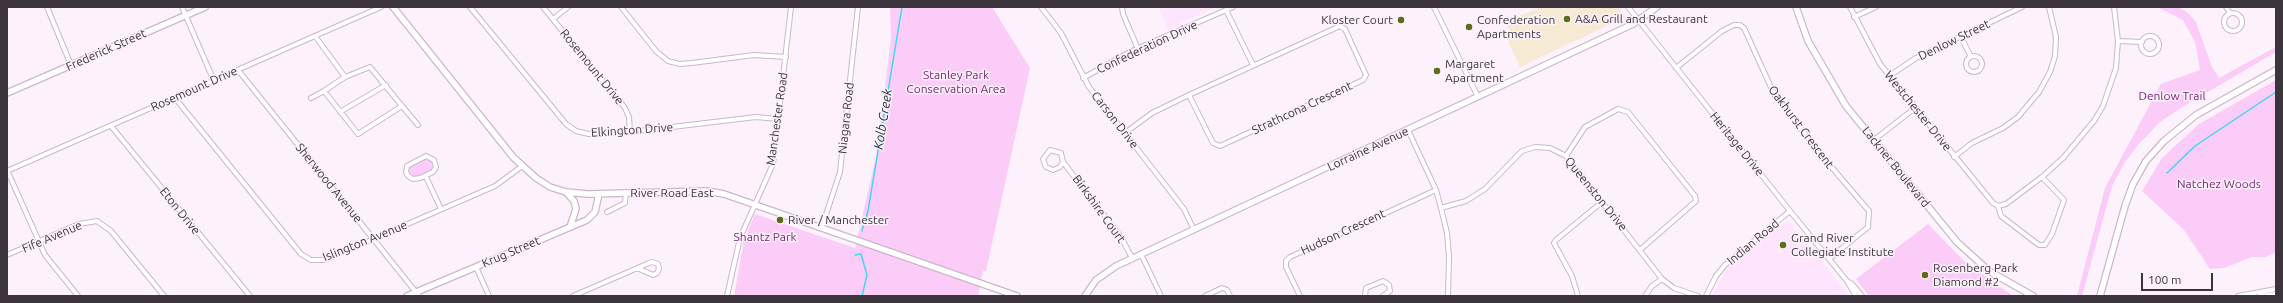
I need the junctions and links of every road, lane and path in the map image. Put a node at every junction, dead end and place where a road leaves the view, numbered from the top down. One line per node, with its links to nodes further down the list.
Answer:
1 (47, 7): 39 (street)
2 (182, 7): 27 (street)
3 (205, 7): 27 (street, Frederick Street)
4 (381, 7): 31 (street, Rosemount Drive)
5 (393, 7): 67 (street, River Road East)
6 (470, 7): 61 (street, Elkington Drive)
7 (543, 7): 29 (street, Rosemount Drive)
8 (568, 7): 29 (street)
9 (620, 7): 36 (street)
10 (791, 7): 36 (street, Manchester Road)
11 (858, 7): 83 (street, Niagara Road)
12 (1041, 7): 45 (street, Carson Drive)
13 (1122, 7): 35 (street)
14 (1233, 7): 25 (street, Confederation Drive)
15 (1434, 7): 51 (street)
16 (1628, 7): 30 (street, Heritage Drive)
17 (1657, 7): 30 (street, Lorraine Avenue)
18 (1796, 7): 63 (street, Lackner Boulevard)
19 (1850, 7): 28 (street, Westchester Drive)
20 (1876, 7): 28 (street)
21 (2021, 7): 32 (street, Denlow Street)
22 (2049, 7): 65 (street)
23 (2114, 7): 33 (street)
24 (2226, 7): 26 (street)
25 (1226, 10): 35 (street, Confederation Drive); 38 (street)
26 (2230, 14): 26 (street)
27 (185, 16): 39 (street, Frederick Street); 46 (street)
28 (1854, 17): 43 (street, Westchester Drive)
29 (553, 19): 61 (street, Rosemount Drive)
30 (1639, 21): 40 (street, Heritage Drive); 51 (street, Lorraine Avenue)
31 (315, 36): 41 (street, Rosemount Drive); 44 (street)
32 (1961, 37): 37 (street); 43 (street, Denlow Street)
33 (2118, 41): 34 (street); 70 (street)
34 (2142, 42): 34 (street)
35 (1138, 49): 45 (street, Confederation Drive)
36 (786, 57): 57 (street, Manchester Road)
37 (1971, 57): 37 (street)
38 (1253, 65): 50 (street, Strathcona Crescent); 50 (street, Strathcona Crescent)
39 (71, 66): 49 (street, Frederick Street)
40 (1676, 68): 80 (street, Heritage Drive); 91 (street, Oakhurst Crescent)
41 (238, 70): 46 (street, Rosemount Drive); 85 (street, Sherwood Avenue)
42 (2276, 70): 122 (street)
43 (1889, 76): 55 (street, Westchester Drive)
44 (346, 77): 47 (street); 48 (street)
45 (1083, 78): 62 (street, Carson Drive)
46 (214, 81): 52 (street, Rosemount Drive)
47 (386, 85): 54 (street); 56 (street)
48 (324, 91): 53 (street); 56 (street)
49 (7, 93)
50 (1189, 95): 62 (street, Strathcona Crescent)
51 (1478, 97): 60 (street, Lorraine Avenue)
52 (175, 98): 59 (street, Rosemount Drive); 85 (street, Islington Avenue)
53 (311, 98)
54 (402, 106): 56 (street); 58 (street)
55 (1915, 108): 63 (street); 65 (street, Westchester Drive)
56 (340, 112)
57 (778, 119): 61 (street, Elkington Drive); 76 (street, Manchester Road)
58 (418, 125)
59 (111, 126): 68 (street, Rosemount Drive); 101 (street, Eton Drive)
60 (1408, 130): 71 (street); 84 (street, Lorraine Avenue)
61 (630, 132)
62 (1125, 133): 84 (street, Carson Drive)
63 (1874, 140): 121 (street, Lackner Boulevard)
64 (1566, 156): 75 (street, Queenston Drive); 79 (street, Queenston Drive); 87 (street)
65 (1954, 157): 77 (street, Westchester Drive)
66 (1063, 162): 66 (street, Birkshire Court); 90 (street, Birkshire Court)
67 (521, 167): 72 (street, River Road East); 78 (street, Islington Avenue)
68 (7, 170): 86 (street)
69 (426, 176): 69 (street); 78 (street)
70 (2042, 177): 77 (street); 77 (street, Westchester Drive)
71 (1436, 190): 79 (street); 111 (street, Hudson Crescent)
72 (566, 192): 74 (street, River Road East); 82 (street)
73 (626, 192): 74 (street, River Road East); 76 (street, River Road East); 81 (street)
74 (599, 194): 82 (street, Krug Street)
75 (1602, 202): 87 (street, Queenston Drive); 115 (street)
76 (755, 203): 83 (street, River Road East); 105 (street, Manchester Road)
77 (1998, 206)
78 (441, 208): 85 (street, Islington Avenue)
79 (1441, 208): 114 (street)
80 (1790, 211): 91 (street, Heritage Drive); 118 (street, Indian Road)
81 (607, 212)
82 (570, 227): 92 (street, Krug Street)
83 (822, 227): 106 (street, River Road East)
84 (1194, 230): 88 (street, Lorraine Avenue)
85 (373, 238): 97 (street, Sherwood Avenue)
86 (38, 242): 89 (street, Fife Avenue); 99 (street); 100 (street, Fife Avenue)
87 (1641, 249): 94 (street, Queenston Drive)
88 (1141, 254): 90 (street, Lorraine Avenue); 108 (street)
89 (7, 255)
90 (1132, 258): 107 (street, Lorraine Avenue)
91 (1829, 259): 95 (street, Heritage Drive)
92 (476, 267): 97 (street, Krug Street); 103 (street)
93 (637, 268): 93 (street); 104 (street)
94 (1662, 279): 116 (street); 117 (street, Queenston Drive)
95 (1847, 281): 119 (street, Heritage Drive); 120 (street, Heritage Drive)
96 (2276, 289): 123 (street)
97 (418, 294): 102 (street, Krug Street)
98 (2276, 294): 124 (street)
99 (78, 296)
100 (164, 296)
101 (250, 296)
102 (407, 296)
103 (489, 296)
104 (573, 296)
105 (727, 296)
106 (1017, 296)
107 (1084, 296)
108 (1161, 296)
109 (1205, 296): 110 (street)
110 (1230, 296)
111 (1300, 296)
112 (1366, 296): 113 (street)
113 (1383, 296)
114 (1448, 296)
115 (1578, 296)
116 (1645, 296)
117 (1698, 296)
118 (1706, 296)
119 (1856, 296)
120 (1862, 296)
121 (2033, 296)
122 (2100, 296)
123 (2238, 296)
124 (2260, 296)

